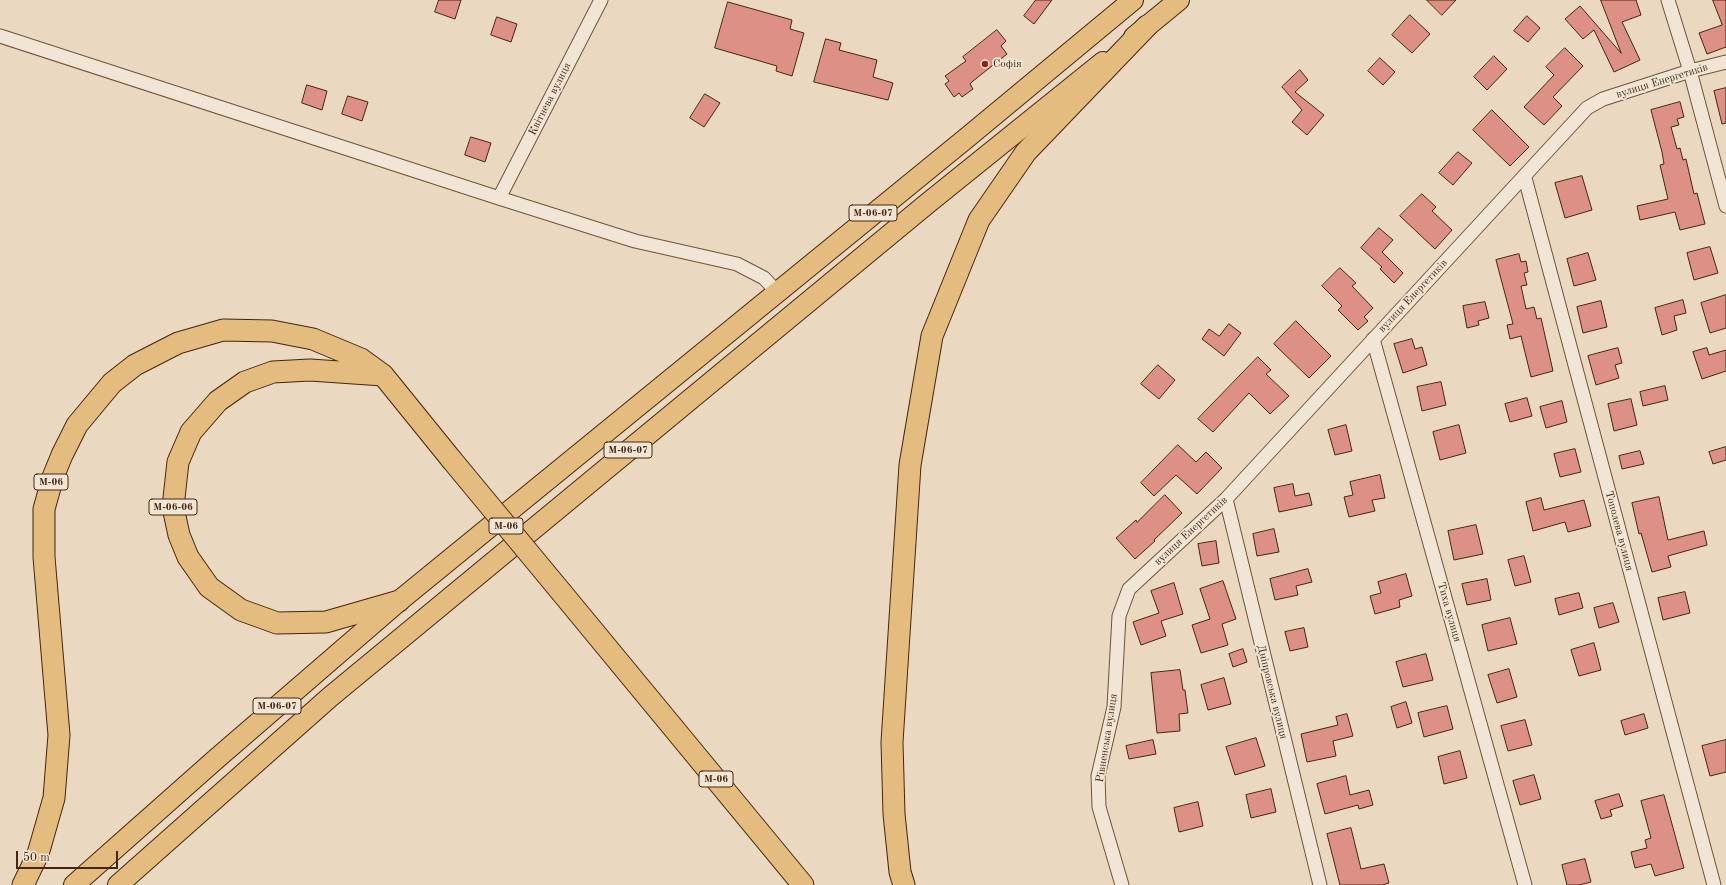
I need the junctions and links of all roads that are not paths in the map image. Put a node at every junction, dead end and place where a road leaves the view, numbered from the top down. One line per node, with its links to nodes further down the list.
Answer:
1 (601, 0): 10 (street, Квітнева вулиця)
2 (1132, 0): 12 (main road, М-06-07)
3 (1179, 0): 5 (main road, М-06-07)
4 (1668, 0): 8 (street)
5 (1147, 26): 20 (main road, М-06-07); 22 (highway)
6 (0, 36): 10 (street)
7 (1726, 62): 8 (street, вулиця Енергетиків)
8 (1690, 71): 9 (street, вулиця Енергетиків); 11 (street)
9 (1525, 178): 13 (street, вулиця Енергетиків); 26 (street, Тополева вулиця)
10 (499, 198): 12 (street)
11 (1726, 206)
12 (777, 292): 17 (main road, М-06-07)
13 (1373, 339): 15 (street, вулиця Енергетиків); 25 (street, Тиха вулиця)
14 (383, 376): 17 (highway, М-06-06); 18 (highway, М-06); 21 (highway, М-06, bridge)
15 (1226, 499): 16 (street, вулиця Енергетиків); 24 (street, Дніпровська вулиця)
16 (1132, 587): 23 (street, Рівненська вулиця)
17 (399, 601): 19 (main road, М-06-07)
18 (22, 885)
19 (74, 885)
20 (118, 885)
21 (803, 885)
22 (904, 885)
23 (1122, 885)
24 (1320, 885)
25 (1525, 885)
26 (1714, 885)

